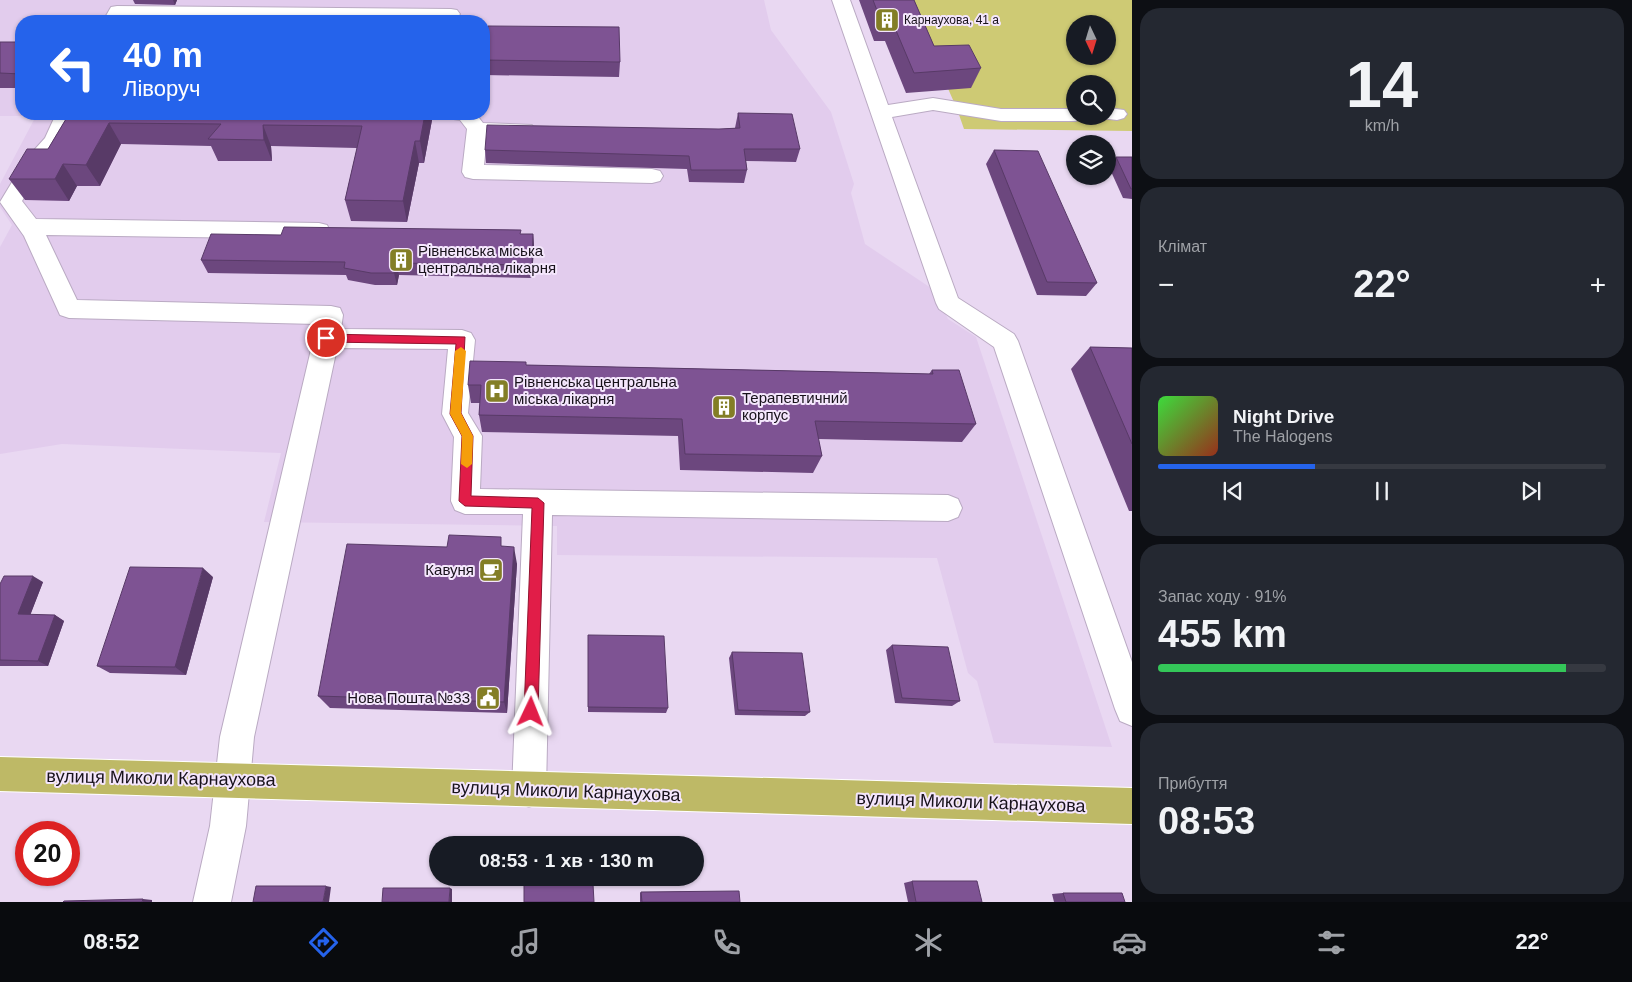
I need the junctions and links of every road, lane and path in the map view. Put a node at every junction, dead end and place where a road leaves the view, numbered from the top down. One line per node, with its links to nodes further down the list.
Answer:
1 (841, 0): 4 (street)
2 (451, 14): 3 (street)
3 (115, 15)
4 (882, 112): 5 (street); 18 (street)
5 (1066, 115)
6 (63, 120): 11 (street)
7 (471, 120): 8 (street)
8 (478, 129): 9 (street); 10 (street)
9 (548, 130)
10 (652, 176)
11 (29, 226): 12 (street); 13 (street)
12 (337, 231)
13 (326, 338): 14 (street); 20 (street)
14 (459, 368): 15 (street); 16 (street)
15 (487, 368)
16 (538, 503): 17 (street); 21 (street)
17 (948, 508)
18 (1132, 709)
19 (0, 774): 20 (main road, вулиця Миколи Карнаухова)
20 (234, 780): 21 (main road, вулиця Миколи Карнаухова); 23 (street)
21 (529, 790): 22 (main road, вулиця Миколи Карнаухова)
22 (1132, 806)
23 (212, 902)

